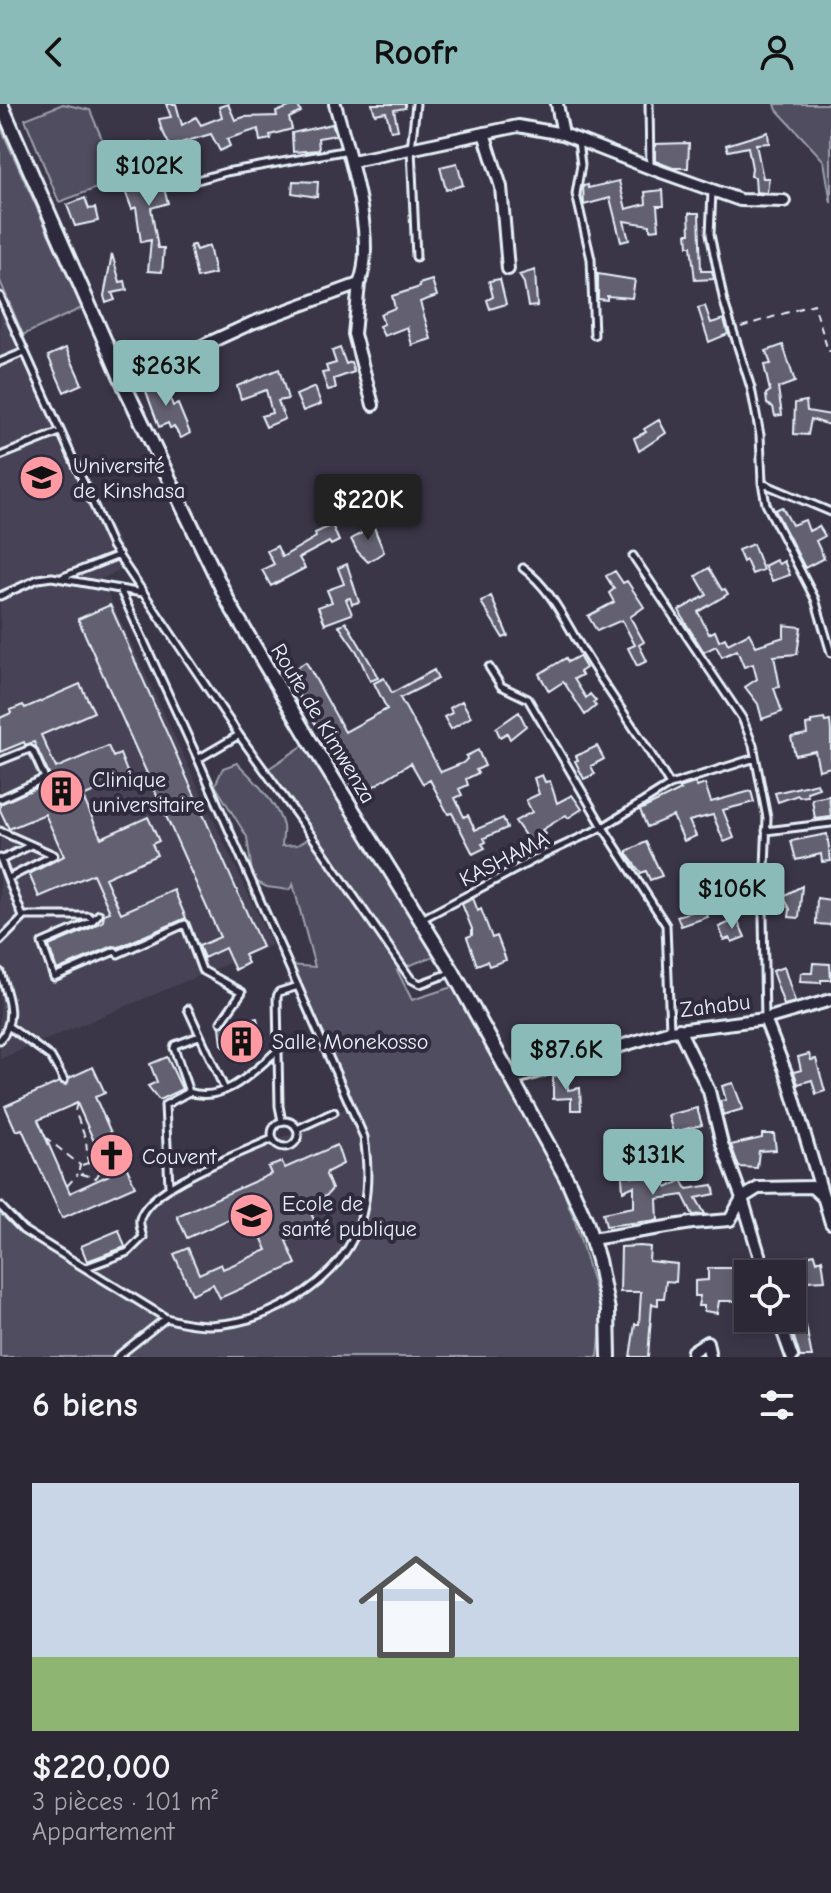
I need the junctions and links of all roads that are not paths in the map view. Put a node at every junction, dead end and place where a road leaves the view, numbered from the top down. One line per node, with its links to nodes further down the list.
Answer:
1 (1, 104): 22 (street, Route de Kimwenza)
2 (335, 104): 10 (street)
3 (416, 104): 9 (lane)
4 (557, 104): 7 (street)
5 (649, 104): 11 (lane)
6 (484, 133): 7 (street); 9 (street); 16 (street)
7 (563, 134): 8 (street)
8 (578, 140): 11 (street); 19 (lane)
9 (411, 149): 10 (street); 15 (lane)
10 (351, 156): 12 (lane); 17 (street)
11 (650, 168): 13 (street)
12 (190, 182)
13 (712, 190): 14 (street); 26 (lane)
14 (784, 201)
15 (416, 257)
16 (508, 269)
17 (359, 284): 22 (street); 23 (street)
18 (0, 296): 20 (lane)
19 (594, 335)
20 (24, 352): 21 (lane); 24 (lane)
21 (0, 362)
22 (125, 387): 53 (street, Route de Kimwenza)
23 (373, 405)
24 (60, 432): 25 (lane); 28 (lane)
25 (0, 456)
26 (762, 483): 27 (lane); 35 (lane)
27 (831, 512)
28 (119, 555): 31 (lane); 33 (lane)
29 (633, 556): 38 (lane)
30 (523, 568): 41 (lane)
31 (62, 578): 32 (lane); 34 (lane)
32 (120, 589): 33 (lane); 39 (lane)
33 (143, 594): 37 (lane)
34 (0, 596)
35 (831, 653)
36 (489, 667): 44 (lane)
37 (239, 735): 39 (lane); 56 (lane)
38 (755, 758): 41 (lane, KASHAMA); 46 (lane)
39 (198, 759): 57 (lane)
40 (0, 761): 42 (lane)
41 (670, 785): 44 (lane, KASHAMA)
42 (0, 799)
43 (831, 823): 46 (lane)
44 (603, 827): 53 (lane, KASHAMA); 63 (lane)
45 (0, 831): 47 (lane)
46 (766, 831): 60 (lane)
47 (30, 845): 48 (lane); 49 (lane)
48 (0, 859): 49 (lane)
49 (9, 878): 51 (lane)
50 (99, 914): 52 (lane)
51 (23, 917): 52 (lane); 54 (lane)
52 (92, 919): 61 (lane)
53 (421, 920): 56 (street, Route de Kimwenza)
54 (0, 941)
55 (0, 972): 62 (lane)
56 (453, 972): 67 (street, Route de Kimwenza)
57 (298, 986): 66 (lane); 83 (lane)
58 (831, 1000): 60 (street, Zahabu)
59 (188, 1009): 64 (lane)
60 (765, 1019): 63 (street, Zahabu); 77 (street)
61 (221, 1022)
62 (8, 1026): 65 (lane); 68 (lane)
63 (675, 1030): 67 (street, Zahabu); 76 (street)
64 (199, 1036): 69 (lane); 70 (lane)
65 (0, 1040)
66 (278, 1050): 69 (lane); 72 (lane)
67 (513, 1079): 86 (street, Route de Kimwenza)
68 (64, 1080)
69 (225, 1090): 70 (lane)
70 (189, 1092): 75 (lane)
71 (334, 1112): 73 (lane)
72 (282, 1121): 73 (lane); 74 (lane)
73 (297, 1129): 74 (lane)
74 (272, 1139): 75 (lane)
75 (169, 1186): 82 (lane)
76 (742, 1198): 77 (street); 80 (street); 81 (street)
77 (829, 1201): 79 (street)
78 (0, 1206): 82 (lane)
79 (831, 1223)
80 (598, 1238)
81 (761, 1260)
82 (86, 1267): 83 (lane)
83 (166, 1318): 85 (lane)
84 (783, 1332): 89 (street)
85 (117, 1357)
86 (609, 1357)
87 (692, 1357): 88 (street)
88 (710, 1357)
89 (792, 1357)

